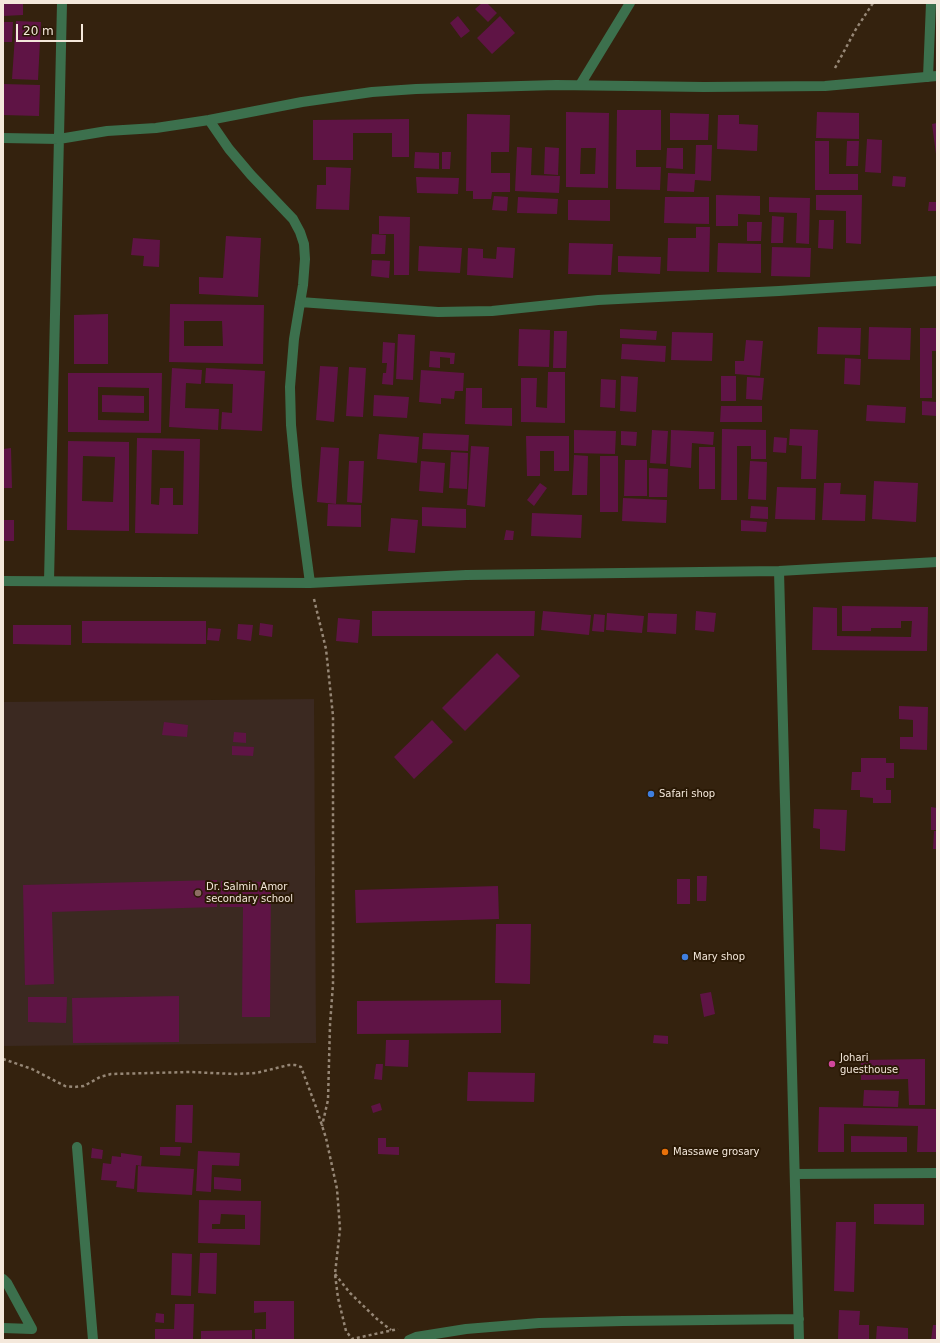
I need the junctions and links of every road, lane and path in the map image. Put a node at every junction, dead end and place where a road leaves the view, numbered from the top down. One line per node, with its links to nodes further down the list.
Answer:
1 (62, 3): 10 (street)
2 (630, 3): 6 (street)
3 (873, 3): 7 (path)
4 (931, 3): 5 (street)
5 (933, 76): 7 (street)
6 (580, 85): 7 (street); 8 (street)
7 (825, 86)
8 (209, 120): 10 (street); 12 (street)
9 (3, 138): 10 (street)
10 (59, 139): 16 (street)
11 (937, 281): 12 (street)
12 (300, 302): 17 (street)
13 (937, 562): 14 (street)
14 (779, 571): 17 (street); 22 (street)
15 (3, 581): 16 (street)
16 (49, 581): 17 (street)
17 (310, 583): 19 (path)
18 (3, 1059): 19 (path)
19 (322, 1126): 23 (path)
20 (77, 1147): 29 (street)
21 (937, 1173): 22 (street)
22 (795, 1174): 25 (street)
23 (335, 1274): 28 (path); 28 (path)
24 (3, 1279): 26 (street)
25 (799, 1319): 30 (street); 31 (street)
26 (3, 1328)
27 (404, 1328): 28 (path)
28 (391, 1330)
29 (93, 1340)
30 (409, 1340)
31 (799, 1340)

